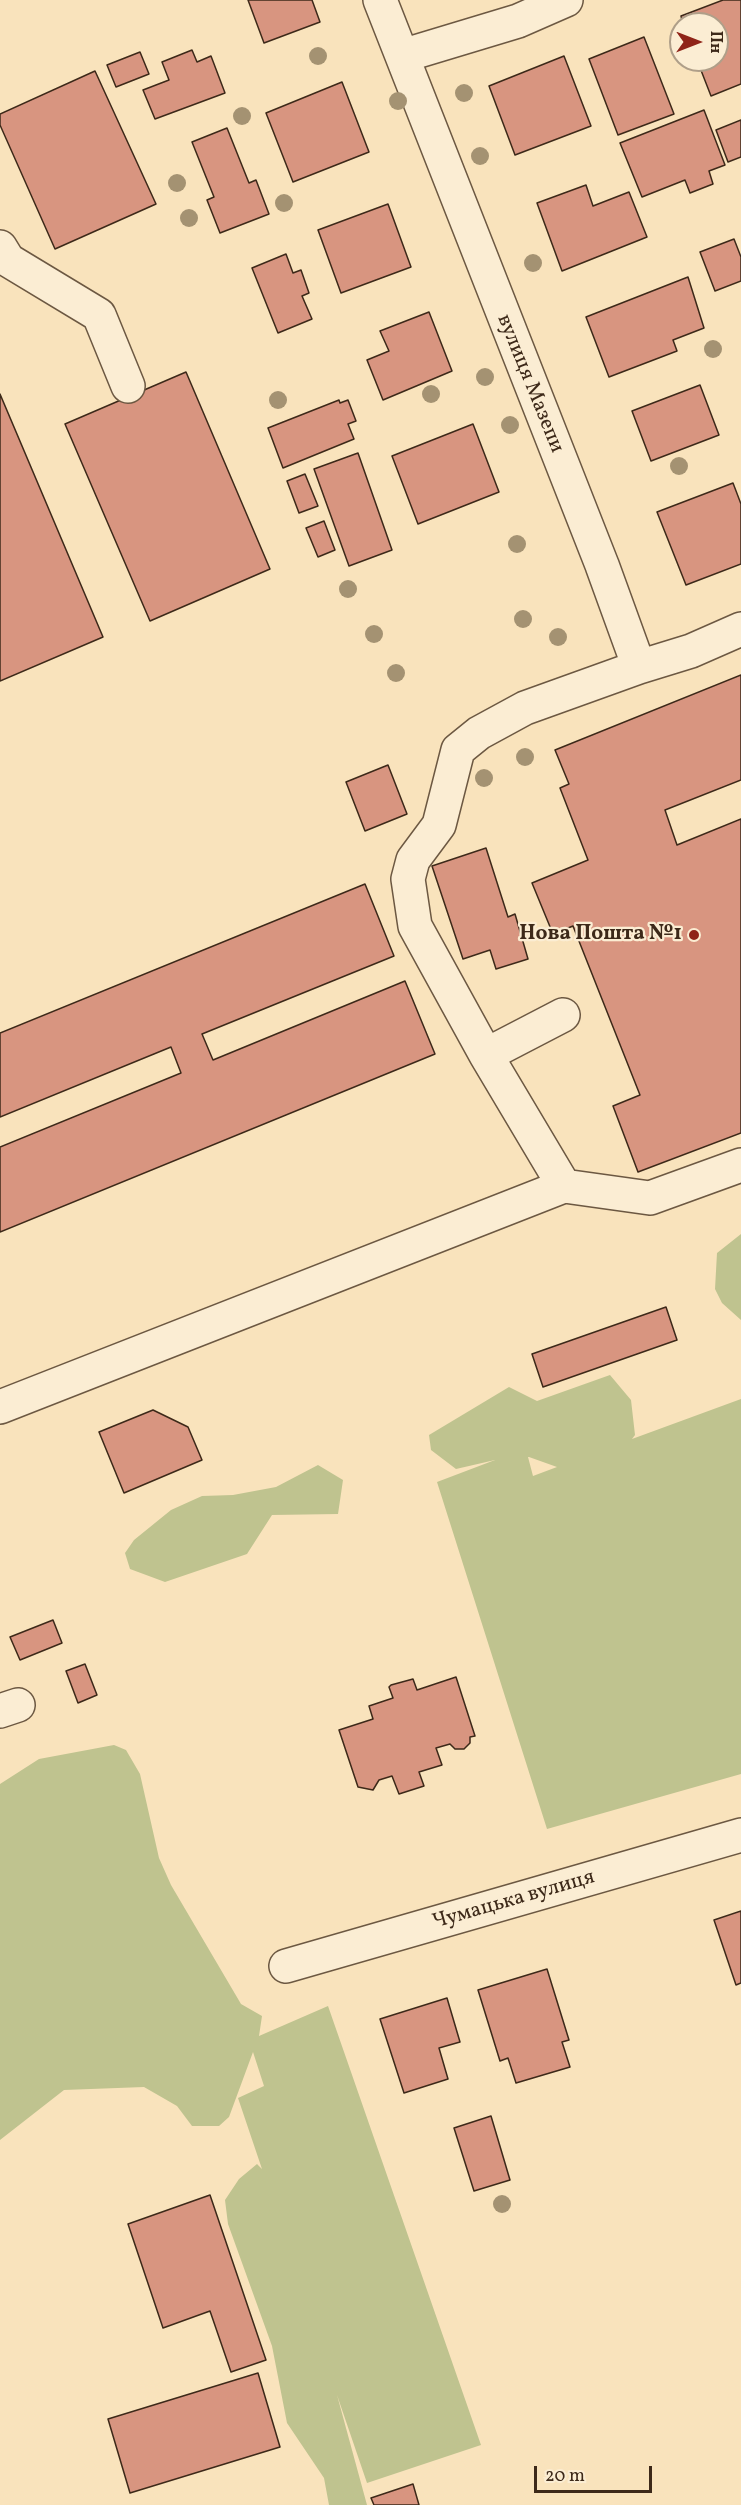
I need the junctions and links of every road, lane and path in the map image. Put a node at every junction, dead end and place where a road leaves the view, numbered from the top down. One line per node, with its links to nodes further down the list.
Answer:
1 (380, 0): 3 (street, вулиця Мазепи)
2 (566, 0): 3 (street)
3 (402, 56): 7 (street, вулиця Мазепи)
4 (0, 247): 5 (street)
5 (128, 386)
6 (741, 629): 7 (street)
7 (639, 667): 9 (street)
8 (563, 1015): 9 (street)
9 (486, 1055): 11 (street)
10 (741, 1165): 11 (street)
11 (564, 1186): 12 (street)
12 (0, 1407)
13 (741, 1835): 14 (street, Чумацька вулиця)
14 (286, 1966)

